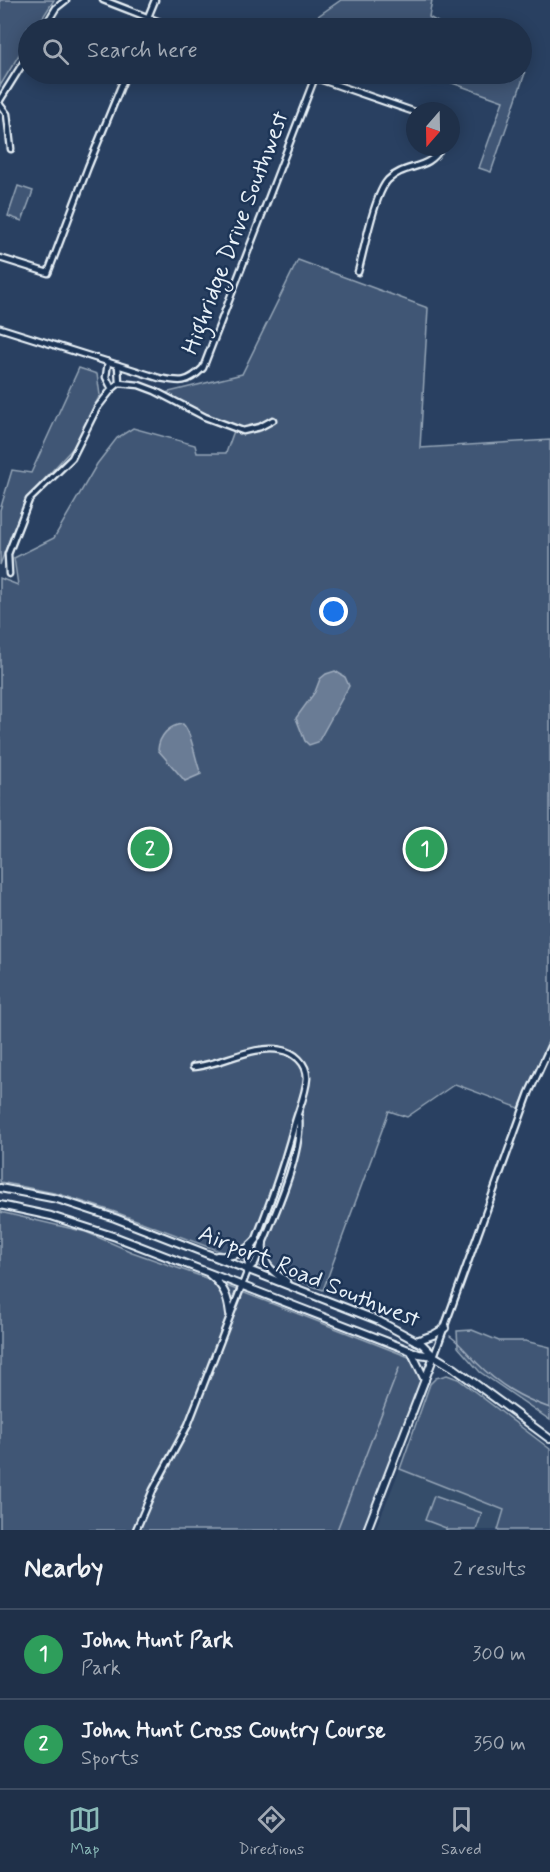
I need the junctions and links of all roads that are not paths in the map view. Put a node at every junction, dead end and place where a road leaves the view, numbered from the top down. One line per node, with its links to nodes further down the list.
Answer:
1 (66, 0): 5 (street)
2 (103, 0): 4 (street)
3 (155, 0): 4 (street)
4 (148, 17)
5 (50, 18)
6 (18, 71): 10 (street)
7 (122, 84): 15 (street)
8 (312, 84): 19 (street, Highridge Drive Southwest)
9 (335, 84): 12 (street)
10 (0, 100)
11 (0, 105): 13 (street)
12 (406, 109)
13 (11, 149)
14 (437, 156): 16 (street)
15 (0, 258)
16 (358, 272)
17 (0, 328): 18 (street, Highridge Drive Southwest)
18 (108, 362): 19 (street, Highridge Drive Southwest); 21 (street)
19 (118, 365): 20 (street)
20 (119, 383): 21 (street); 22 (street)
21 (112, 389): 23 (street)
22 (273, 420)
23 (9, 574)
24 (550, 1047): 37 (street)
25 (193, 1067): 26 (street)
26 (299, 1114): 29 (street); 30 (street)
27 (0, 1188): 31 (street, Airport Road Southwest)
28 (0, 1205): 32 (street, Airport Road Southwest)
29 (256, 1240): 31 (street); 33 (street)
30 (263, 1243): 33 (street); 35 (street)
31 (207, 1254): 33 (street, Airport Road Southwest)
32 (202, 1270): 34 (street, Airport Road Southwest); 36 (street)
33 (248, 1270): 34 (street); 35 (street, Airport Road Southwest)
34 (242, 1285): 36 (street); 39 (street, Airport Road Southwest)
35 (294, 1287): 38 (street, Airport Road Southwest)
36 (230, 1314): 43 (street)
37 (445, 1328): 38 (street); 40 (street)
38 (416, 1341): 40 (street, Airport Road Southwest)
39 (411, 1351): 40 (street, Airport Road Southwest); 41 (street)
40 (434, 1356): 41 (street); 42 (street)
41 (425, 1380): 44 (street)
42 (550, 1439)
43 (136, 1530)
44 (367, 1530)

